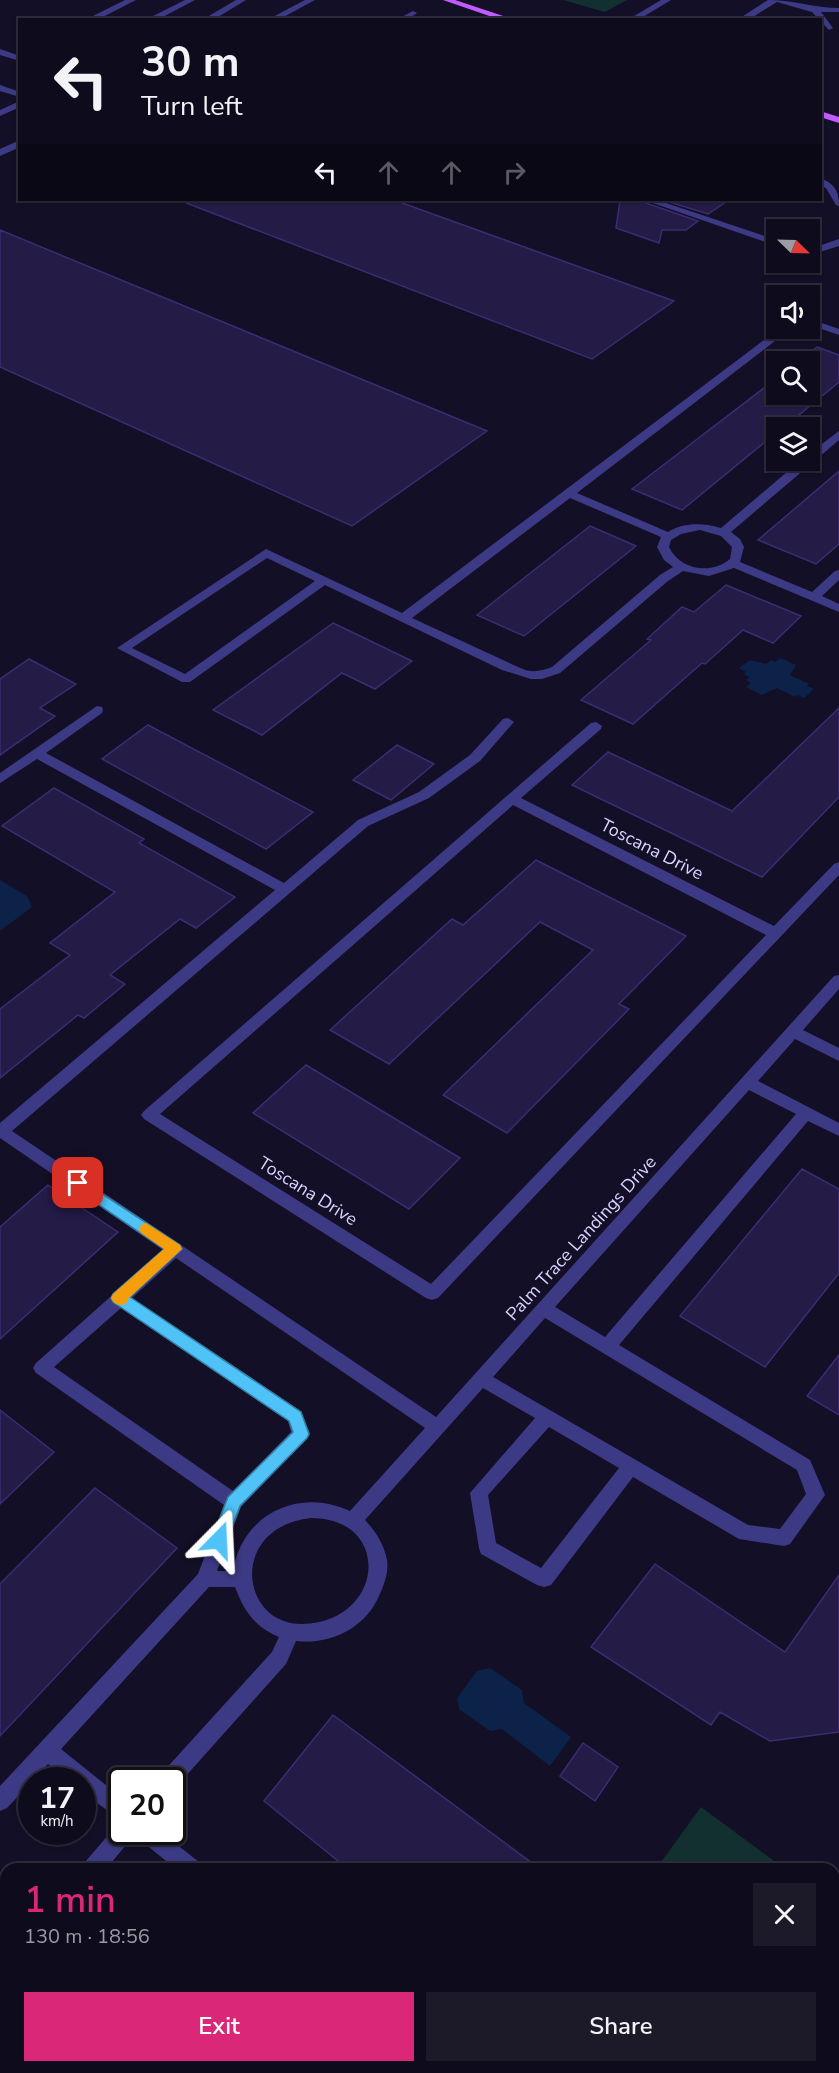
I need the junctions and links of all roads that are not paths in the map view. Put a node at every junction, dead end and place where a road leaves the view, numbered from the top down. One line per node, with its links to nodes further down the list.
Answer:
1 (132, 0): 12 (street)
2 (191, 0): 13 (street)
3 (242, 0): 14 (street)
4 (311, 0): 15 (street)
5 (447, 0): 17 (main road)
6 (667, 0): 18 (street)
7 (774, 0): 19 (street)
8 (779, 0): 9 (street)
9 (815, 10): 10 (street); 20 (street)
10 (839, 10)
11 (412, 13): 16 (street)
12 (93, 18)
13 (153, 18)
14 (210, 18)
15 (275, 18)
16 (403, 18)
17 (505, 18)
18 (635, 18)
19 (744, 18)
20 (821, 18)
21 (822, 19): 23 (street)
22 (839, 22): 23 (street)
23 (829, 28): 24 (street)
24 (822, 33)
25 (0, 52): 27 (street)
26 (18, 52): 27 (street)
27 (10, 55): 28 (street)
28 (18, 58)
29 (0, 88): 30 (street)
30 (18, 94)
31 (18, 105): 32 (street)
32 (0, 113)
33 (822, 115): 34 (main road)
34 (839, 120)
35 (18, 144): 36 (street)
36 (0, 153)
37 (822, 182): 39 (street)
38 (652, 201): 40 (street)
39 (839, 203)
40 (766, 239)
41 (839, 242): 42 (street)
42 (828, 247): 43 (street); 44 (street)
43 (820, 249)
44 (839, 250)
45 (820, 325): 46 (street)
46 (839, 332)
47 (772, 339): 51 (street)
48 (839, 434): 49 (street)
49 (820, 450)
50 (796, 471): 52 (street)
51 (568, 493): 53 (street); 60 (street)
52 (723, 532): 53 (street); 54 (street)
53 (668, 536): 55 (street)
54 (733, 563): 55 (street); 58 (street)
55 (681, 567): 60 (street)
56 (839, 574): 58 (street)
57 (322, 581): 57 (street); 60 (street)
58 (814, 597): 59 (street)
59 (839, 608)
60 (402, 619)
61 (97, 710): 64 (street)
62 (508, 722): 68 (street)
63 (597, 726): 66 (street, Toscana Drive)
64 (36, 753): 65 (street); 68 (street)
65 (0, 779)
66 (512, 799): 69 (street, Toscana Drive); 69 (street, Toscana Drive)
67 (839, 867): 69 (street, Toscana Drive)
68 (286, 890): 76 (street)
69 (775, 933)
70 (839, 980): 71 (street, Palm Trace Landings Drive)
71 (793, 1031): 72 (street); 73 (street, Palm Trace Landings Drive)
72 (839, 1054)
73 (747, 1082): 74 (street); 79 (street, Palm Trace Landings Drive)
74 (806, 1113): 75 (street); 80 (street)
75 (839, 1130)
76 (1, 1132): 77 (street)
77 (175, 1249): 78 (street); 83 (street)
78 (119, 1298): 85 (street); 85 (street)
79 (544, 1309): 80 (street); 81 (street, Palm Trace Landings Drive)
80 (608, 1346): 84 (street)
81 (481, 1378): 82 (street); 83 (street, Palm Trace Landings Drive)
82 (547, 1417): 84 (street); 84 (street)
83 (438, 1427): 86 (street, Palm Trace Landings Drive)
84 (631, 1466)
85 (234, 1502): 87 (street)
86 (353, 1521): 88 (street); 89 (street)
87 (205, 1579): 88 (street); 90 (street)
88 (242, 1579): 89 (street)
89 (290, 1633): 91 (street)
90 (46, 1750): 92 (street); 93 (street)
91 (181, 1767)
92 (0, 1800)
93 (108, 1800)
94 (113, 1845): 96 (street)
95 (162, 1845): 97 (street)
96 (97, 1863)
97 (185, 1863)

